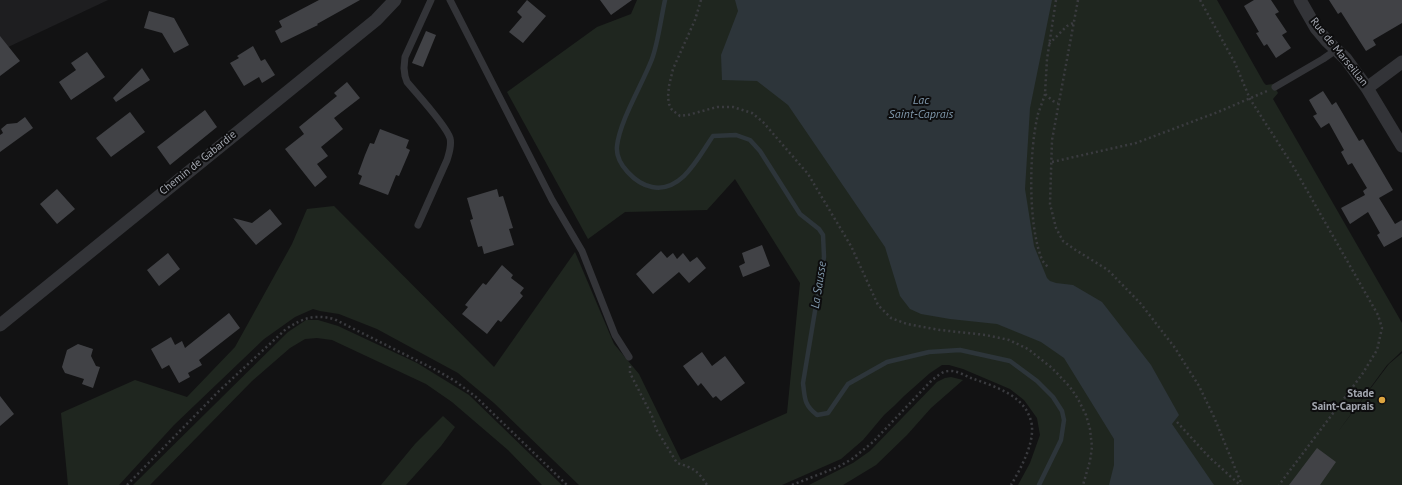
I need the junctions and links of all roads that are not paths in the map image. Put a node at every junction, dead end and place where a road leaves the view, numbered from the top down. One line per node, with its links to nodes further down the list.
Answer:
1 (395, 0): 11 (street, Chemin de Gabardie)
2 (431, 0): 10 (lane)
3 (450, 0): 12 (lane)
4 (1300, 0): 5 (street, Rue de Marseillan)
5 (1336, 50): 7 (lane); 8 (street, Rue de Marseillan)
6 (1402, 62): 8 (street)
7 (1275, 87)
8 (1368, 88): 9 (street, Rue de Marseillan)
9 (1402, 146)
10 (418, 225)
11 (0, 325)
12 (629, 357)

